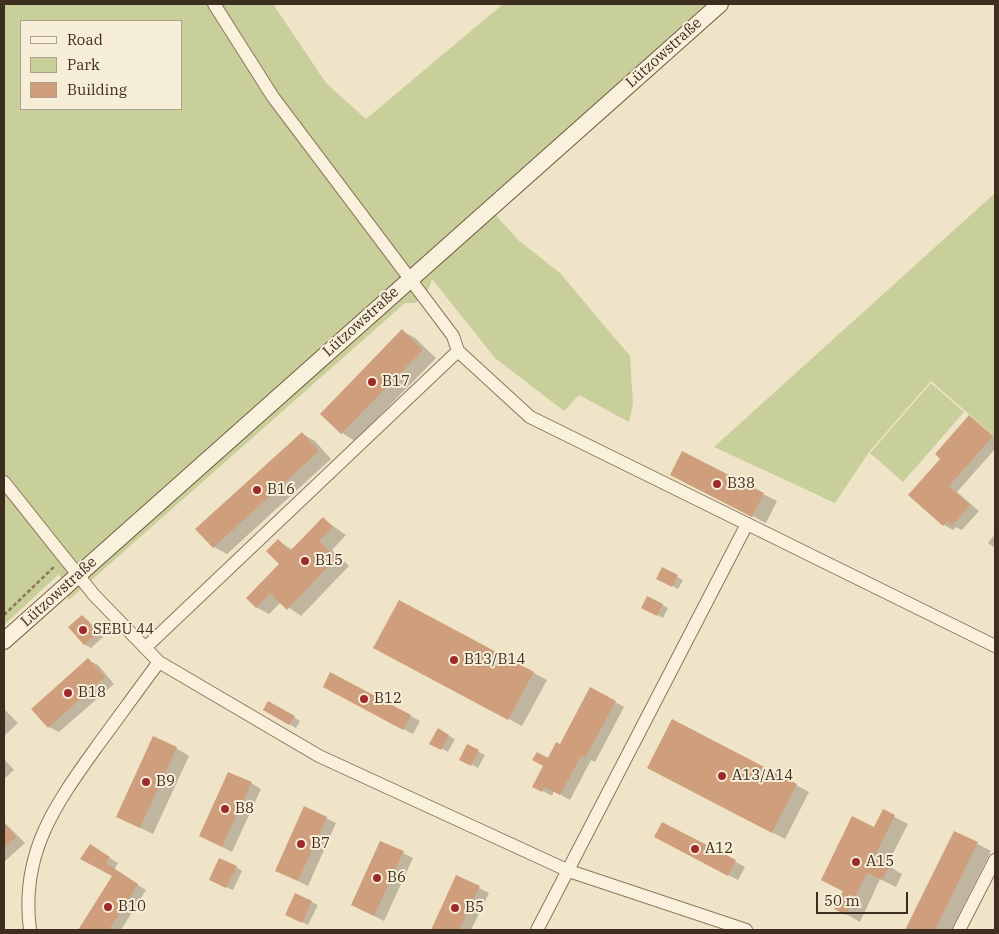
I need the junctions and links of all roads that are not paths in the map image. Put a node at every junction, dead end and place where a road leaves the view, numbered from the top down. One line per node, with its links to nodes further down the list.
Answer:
1 (214, 4): 3 (street)
2 (720, 4): 3 (street, Lützowstraße)
3 (409, 279): 4 (street); 7 (street, Lützowstraße)
4 (458, 351): 6 (street); 10 (street)
5 (4, 482): 7 (street)
6 (747, 524): 9 (street); 13 (street)
7 (78, 576): 8 (street, Lützowstraße); 10 (street)
8 (4, 641)
9 (995, 646)
10 (145, 648): 11 (street)
11 (159, 662): 13 (street); 14 (street)
12 (995, 860): 17 (street)
13 (569, 871): 15 (street); 16 (street)
14 (30, 930)
15 (537, 930)
16 (746, 930)
17 (959, 930)

